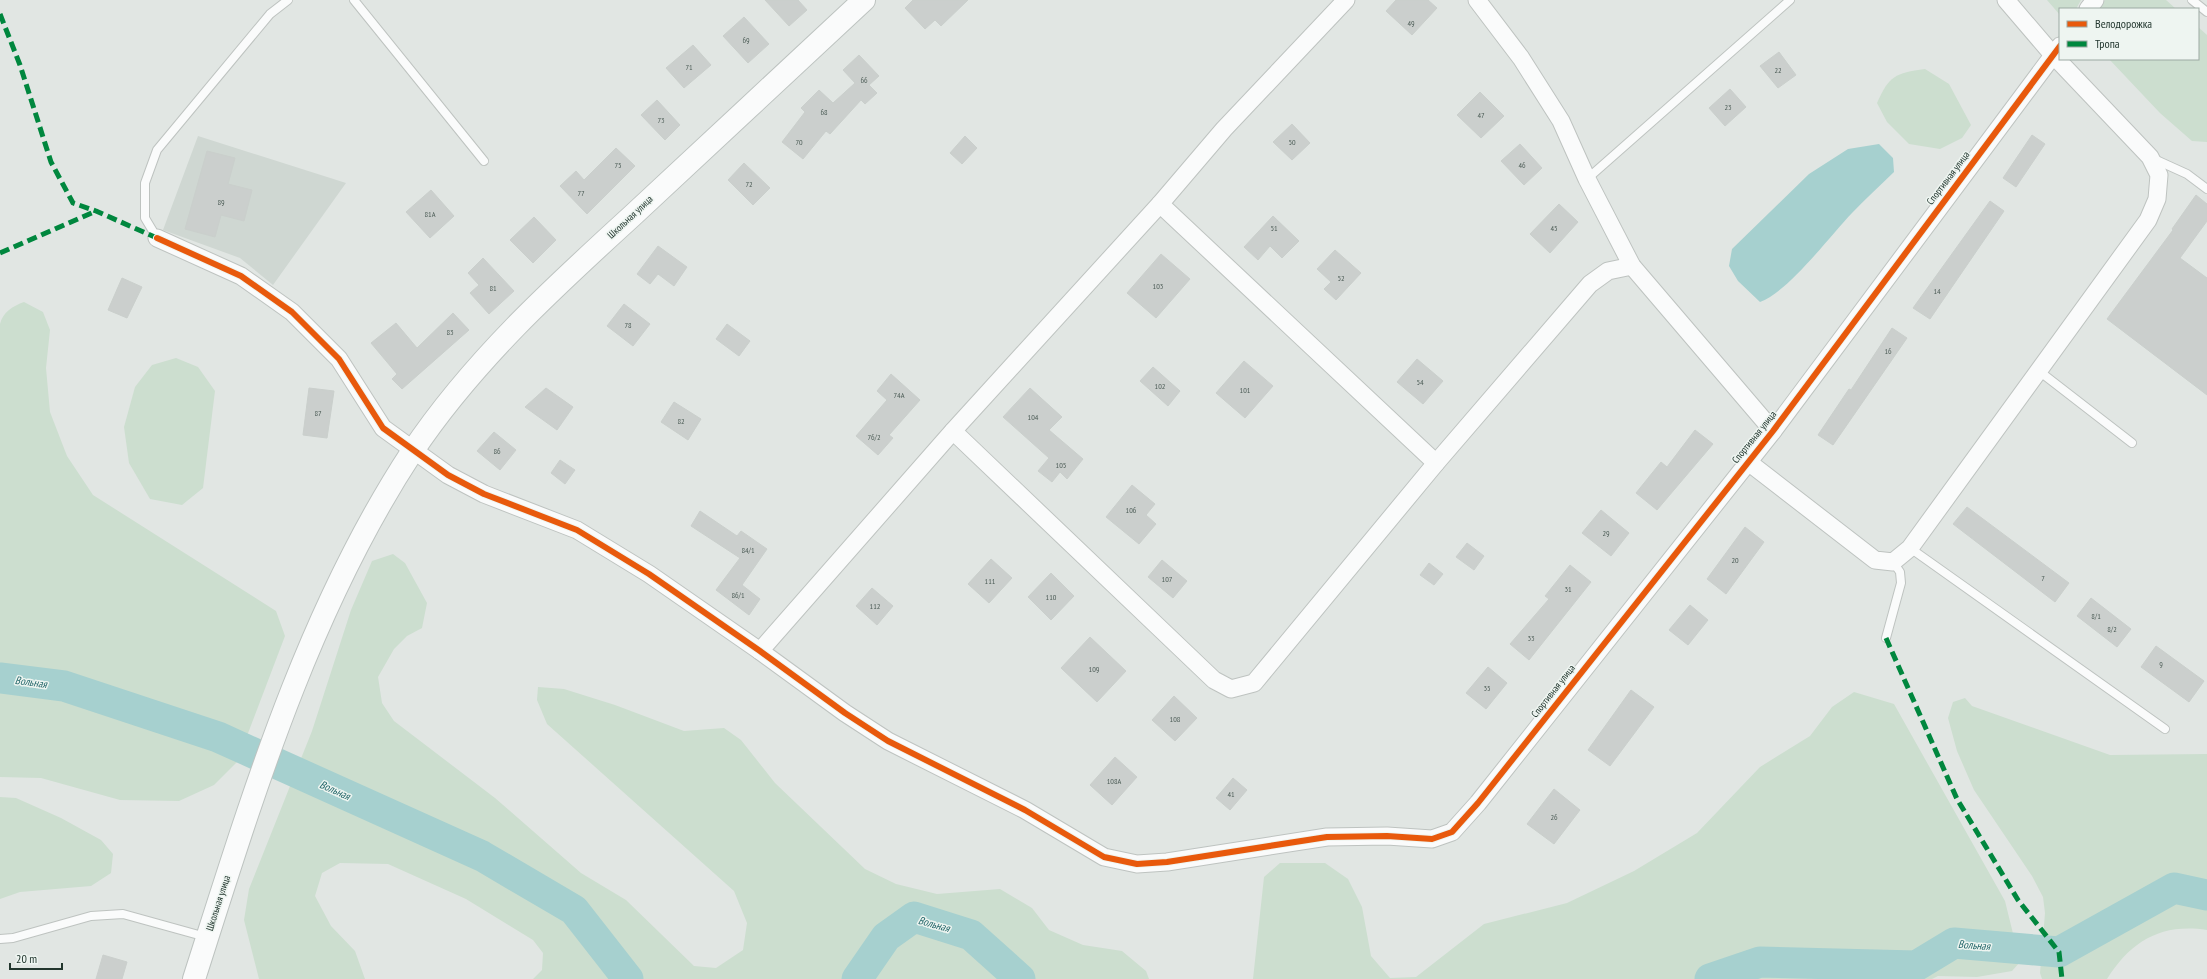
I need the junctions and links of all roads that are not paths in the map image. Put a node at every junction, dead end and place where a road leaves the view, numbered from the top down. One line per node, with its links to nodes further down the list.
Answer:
1 (288, 0): 19 (lane)
2 (354, 0): 15 (lane)
3 (864, 0): 25 (street, Школьная улица)
4 (1346, 0): 18 (street)
5 (1477, 0): 16 (street)
6 (1790, 0): 16 (lane)
7 (2006, 0): 12 (street)
8 (2095, 0): 10 (street)
9 (2192, 0): 11 (lane)
10 (2089, 8)
11 (2207, 12)
12 (2056, 50): 23 (street, Спортивная улица)
13 (2065, 60): 14 (street)
14 (2150, 157): 17 (lane); 21 (street)
15 (484, 160)
16 (1587, 179): 20 (street)
17 (2207, 189)
18 (1160, 204): 22 (street); 27 (street)
19 (157, 238): 25 (street)
20 (1632, 266): 23 (street); 27 (street)
21 (2039, 371): 24 (lane); 28 (street)
22 (953, 431): 27 (street); 31 (street)
23 (1773, 431): 26 (street, Спортивная улица)
24 (2132, 443)
25 (413, 451): 31 (street); 33 (street, Школьная улица)
26 (1747, 461): 29 (street); 31 (street, Спортивная улица)
27 (1436, 462)
28 (1910, 548): 29 (street); 32 (lane)
29 (1893, 562): 30 (lane)
30 (1886, 638)
31 (760, 650)
32 (2165, 729)
33 (207, 937): 34 (lane); 35 (street, Школьная улица)
34 (0, 939)
35 (194, 979)

